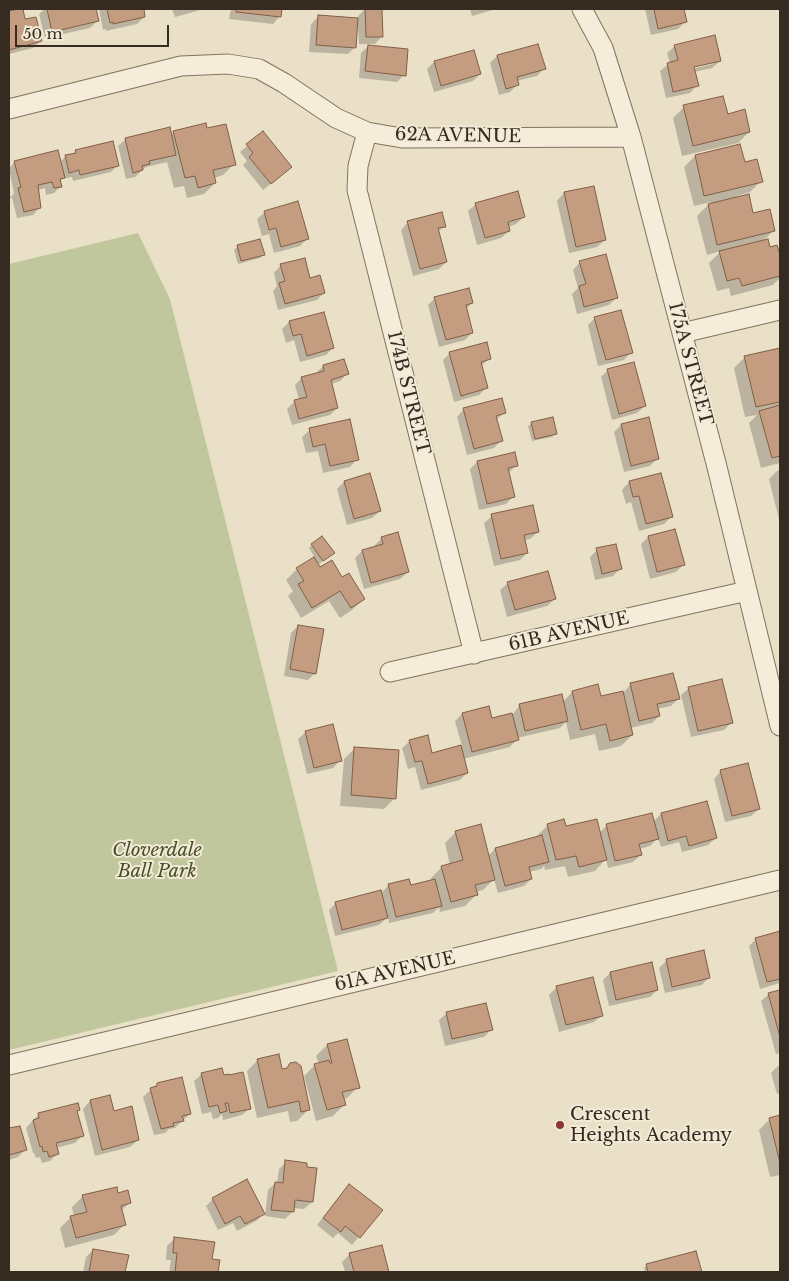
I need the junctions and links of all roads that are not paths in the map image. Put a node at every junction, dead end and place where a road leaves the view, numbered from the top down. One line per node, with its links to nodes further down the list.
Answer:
1 (582, 9): 4 (street, 175A STREET)
2 (9, 109): 3 (street, 62A AVENUE)
3 (367, 132): 4 (street, 62A AVENUE); 8 (street, 174B STREET)
4 (631, 137): 6 (street, 175A STREET)
5 (780, 310): 6 (street)
6 (682, 333): 7 (street, 175A STREET)
7 (747, 591): 8 (street, 61B AVENUE); 10 (street, 175A STREET)
8 (474, 654): 9 (street, 61B AVENUE)
9 (390, 672)
10 (780, 726)
11 (780, 880): 12 (street, 61A AVENUE)
12 (9, 1065)

